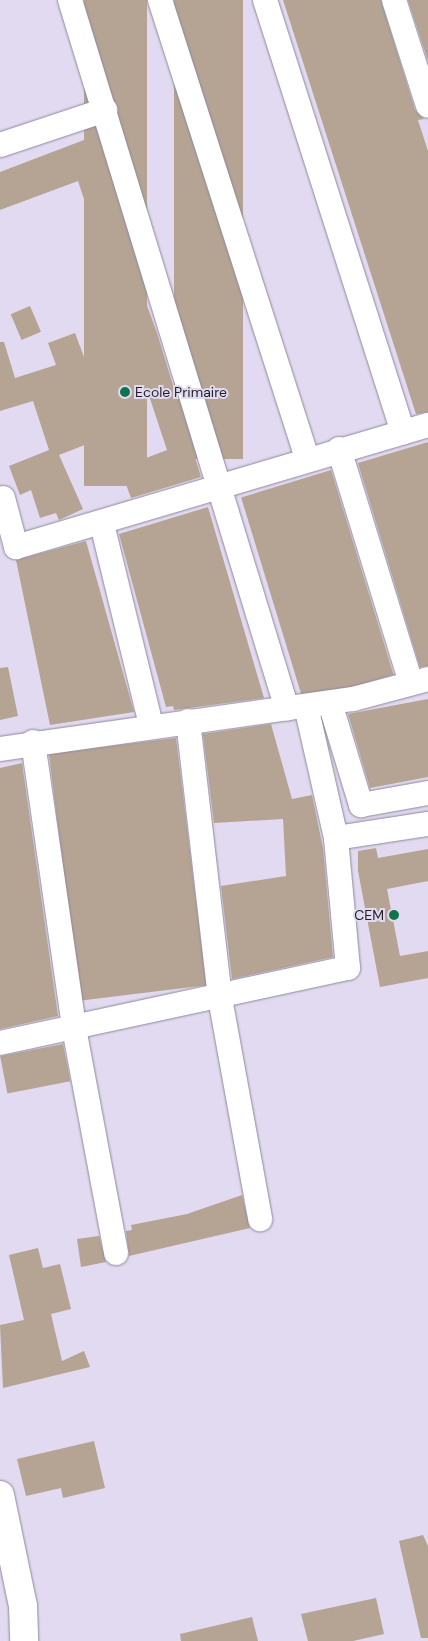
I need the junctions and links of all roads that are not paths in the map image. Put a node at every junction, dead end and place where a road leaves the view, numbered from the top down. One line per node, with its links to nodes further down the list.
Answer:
1 (70, 0): 6 (street)
2 (160, 0): 11 (street)
3 (264, 0): 9 (street)
4 (394, 0): 5 (street)
5 (428, 106)
6 (105, 110): 7 (street); 12 (street)
7 (0, 145)
8 (428, 425): 9 (street)
9 (403, 432): 10 (street)
10 (339, 449): 11 (street); 15 (street)
11 (307, 458): 12 (street)
12 (219, 489): 14 (street); 17 (street)
13 (3, 498): 14 (street)
14 (102, 524): 19 (street)
15 (420, 681): 16 (street)
16 (330, 703): 17 (street); 23 (street)
17 (296, 708): 18 (street); 25 (street)
18 (188, 722): 19 (street); 26 (street)
19 (151, 725): 20 (street)
20 (33, 742): 21 (street); 27 (street)
21 (0, 749)
22 (428, 792): 23 (street)
23 (360, 805): 25 (street)
24 (428, 824): 25 (street)
25 (336, 838): 26 (street)
26 (220, 998): 27 (street); 29 (street)
27 (74, 1028): 28 (street); 30 (street)
28 (0, 1043)
29 (260, 1219)
30 (116, 1253)
31 (0, 1495): 32 (main road)
32 (24, 1641)

